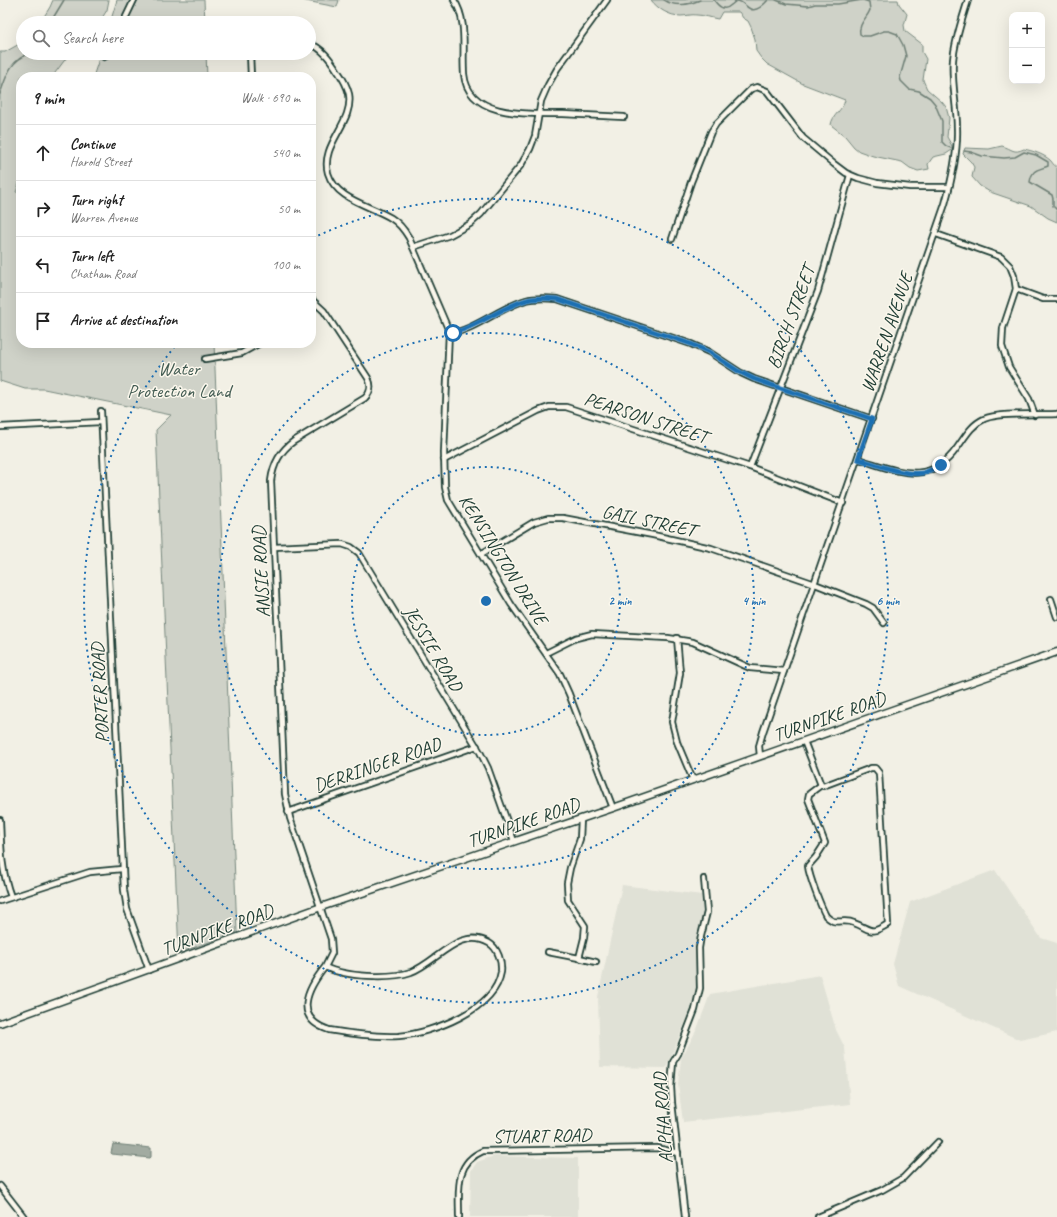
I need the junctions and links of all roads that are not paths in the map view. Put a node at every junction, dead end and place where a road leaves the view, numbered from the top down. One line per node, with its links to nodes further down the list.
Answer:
1 (134, 0): 5 (street)
2 (454, 0): 9 (street)
3 (607, 0): 9 (street)
4 (968, 0): 12 (street, WARREN AVENUE)
5 (126, 16)
6 (316, 46): 15 (street, KENSINGTON DRIVE)
7 (250, 60): 8 (street)
8 (251, 72)
9 (539, 114): 10 (street); 15 (street)
10 (624, 116)
11 (850, 175): 12 (street); 14 (street); 22 (street, BIRCH STREET)
12 (950, 187): 13 (street, WARREN AVENUE)
13 (936, 234): 16 (street); 26 (street, WARREN AVENUE)
14 (672, 239)
15 (413, 247): 19 (street, KENSINGTON DRIVE)
16 (1016, 289): 17 (street); 25 (street)
17 (1057, 299)
18 (316, 304): 33 (street, ANSIE ROAD)
19 (449, 334): 22 (street); 30 (street, KENSINGTON DRIVE)
20 (251, 348): 21 (street)
21 (205, 359)
22 (780, 388): 26 (street); 31 (street, BIRCH STREET)
23 (101, 411): 27 (street, PORTER ROAD)
24 (1057, 414): 25 (street)
25 (1035, 415): 29 (street)
26 (872, 419): 29 (street, WARREN AVENUE)
27 (101, 422): 28 (street); 53 (street, PORTER ROAD)
28 (0, 427)
29 (858, 459): 32 (street, WARREN AVENUE)
30 (444, 460): 31 (street, PEARSON STREET); 34 (street, KENSINGTON DRIVE)
31 (750, 467): 32 (street, PEARSON STREET)
32 (843, 503): 35 (street, WARREN AVENUE)
33 (274, 547): 44 (street, JESSIE ROAD); 49 (street, ANSIE ROAD)
34 (481, 554): 35 (street, GAIL STREET); 41 (street, KENSINGTON DRIVE)
35 (815, 584): 38 (street, GAIL STREET); 42 (street, WARREN AVENUE)
36 (1051, 599): 37 (street)
37 (1057, 617)
38 (884, 622)
39 (677, 638): 41 (street); 42 (street); 46 (street)
40 (1057, 652): 43 (main road, TURNPIKE ROAD)
41 (546, 653): 48 (street, KENSINGTON DRIVE)
42 (784, 671): 45 (street, WARREN AVENUE)
43 (804, 741): 45 (main road, TURNPIKE ROAD); 47 (street)
44 (477, 746): 49 (street, DERRINGER ROAD); 52 (street, JESSIE ROAD)
45 (760, 756): 46 (main road, TURNPIKE ROAD)
46 (693, 780): 48 (main road, TURNPIKE ROAD)
47 (821, 785): 47 (street)
48 (613, 808): 50 (main road, TURNPIKE ROAD)
49 (288, 812): 57 (street, ANSIE ROAD)
50 (581, 819): 52 (main road, TURNPIKE ROAD); 59 (street)
51 (0, 820): 55 (street)
52 (514, 841): 57 (main road, TURNPIKE ROAD)
53 (122, 869): 55 (street); 62 (street, PORTER ROAD)
54 (704, 878): 65 (street, ALPHA ROAD)
55 (11, 897): 56 (street)
56 (0, 901)
57 (321, 907): 61 (street, ANSIE ROAD); 62 (main road, TURNPIKE ROAD)
58 (548, 952): 59 (street)
59 (579, 958): 60 (street)
60 (596, 962)
61 (325, 967): 61 (street, ANSIE ROAD)
62 (149, 970): 63 (main road, TURNPIKE ROAD)
63 (0, 1023)
64 (938, 1142): 70 (street)
65 (678, 1153): 68 (street, STUART ROAD); 69 (street, ALPHA ROAD)
66 (0, 1186): 67 (street)
67 (24, 1217)
68 (459, 1217)
69 (685, 1217)
70 (818, 1217)

